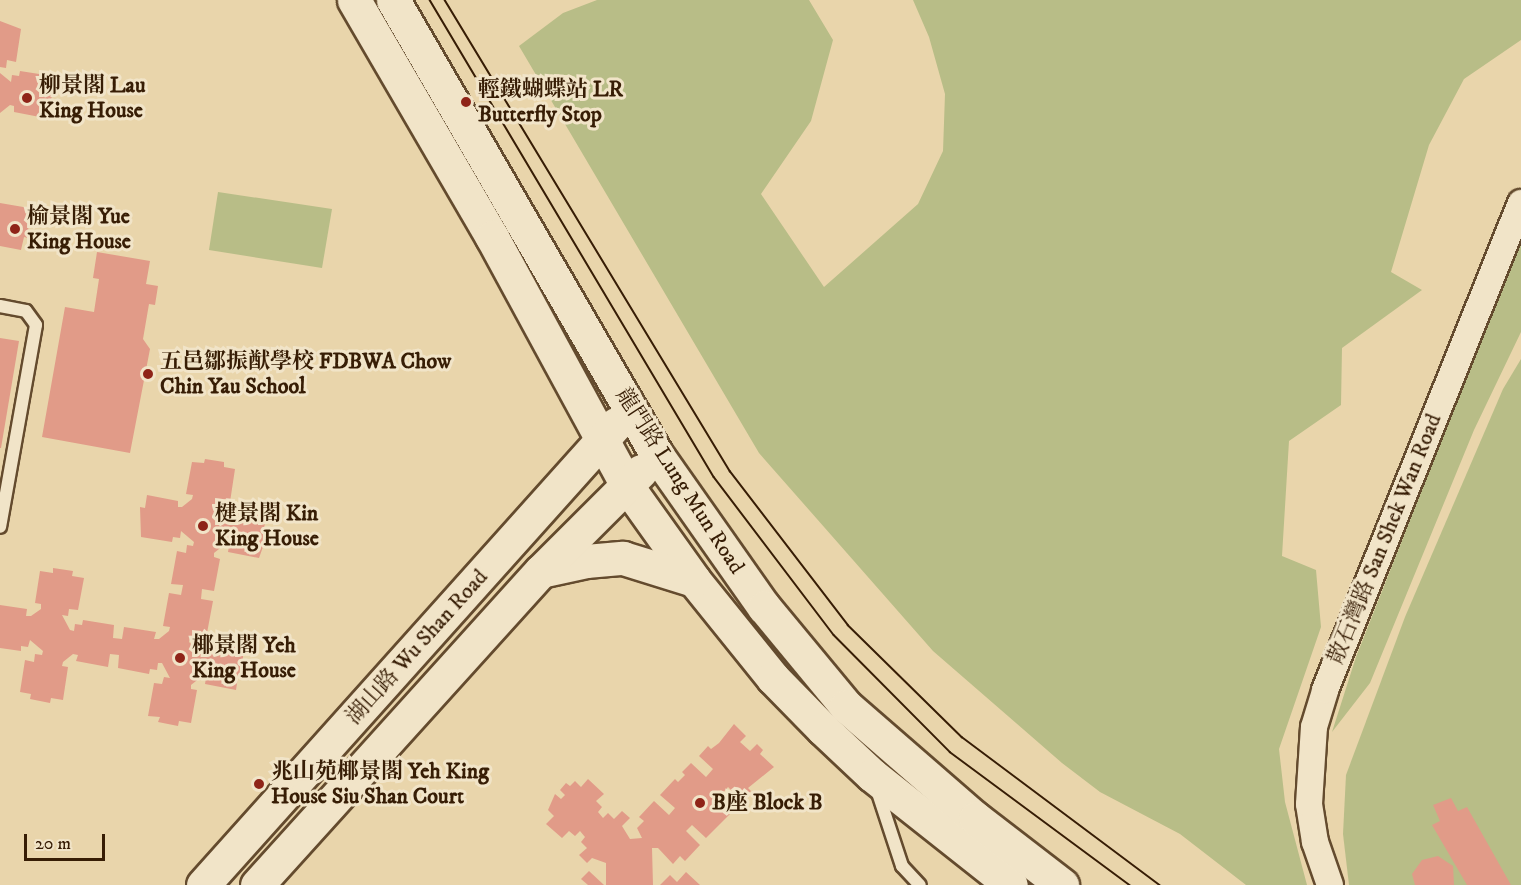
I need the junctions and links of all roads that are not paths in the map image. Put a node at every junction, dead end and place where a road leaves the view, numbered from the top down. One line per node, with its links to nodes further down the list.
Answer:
1 (354, 0): 6 (main road, 龍門路 Lung Mun Road)
2 (393, 0): 5 (main road, 龍門路 Lung Mun Road)
3 (1521, 203): 18 (street, 散石灣路 San Shek Wan Road)
4 (0, 306): 9 (lane)
5 (630, 409): 6 (main road, 湖山路 Wu Shan Road); 7 (main road, 龍門路 Lung Mun Road)
6 (603, 439): 8 (main road, 龍門路 Lung Mun Road); 13 (main road, 湖山路 Wu Shan Road)
7 (657, 454): 8 (main road, 湖山路 Wu Shan Road); 17 (main road, 龍門路 Lung Mun Road)
8 (627, 486): 10 (main road, 湖山路 Wu Shan Road); 11 (main road, 龍門路 Lung Mun Road)
9 (0, 527)
10 (541, 571): 11 (main road); 14 (main road, 湖山路 Wu Shan Road)
11 (694, 580): 12 (main road, 龍門路 Lung Mun Road)
12 (872, 775): 15 (lane); 16 (main road, 龍門路 Lung Mun Road)
13 (203, 885)
14 (257, 885)
15 (920, 885)
16 (1011, 885)
17 (1062, 885)
18 (1330, 885)

